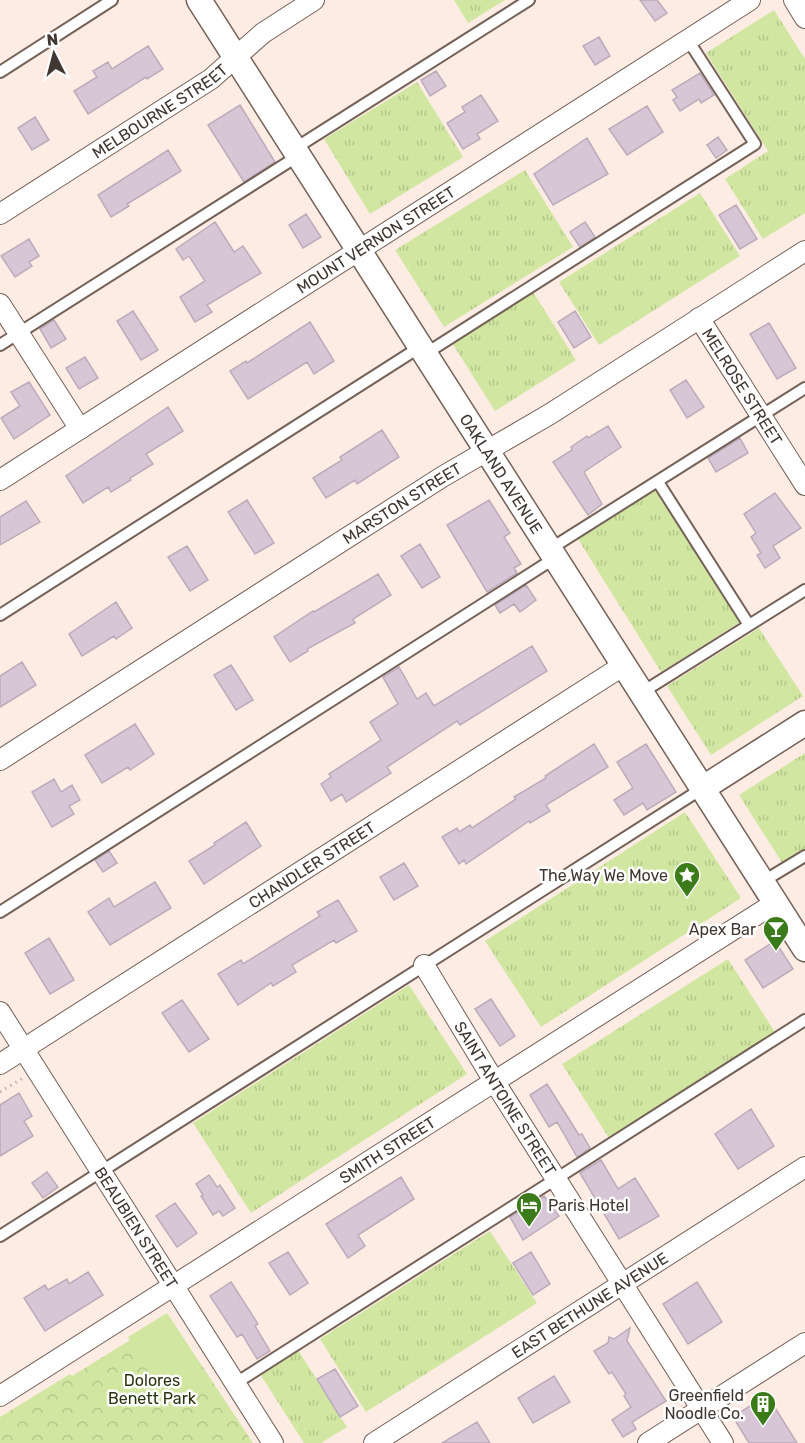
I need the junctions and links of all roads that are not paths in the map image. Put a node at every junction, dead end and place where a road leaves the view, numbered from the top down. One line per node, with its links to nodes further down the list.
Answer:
1 (112, 0): 10 (lane)
2 (199, 0): 9 (street, OAKLAND AVENUE)
3 (314, 0): 9 (street, MELBOURNE STREET)
4 (529, 0): 11 (lane)
5 (750, 0): 8 (street, MOUNT VERNON STREET)
6 (794, 0): 7 (street)
7 (805, 18)
8 (688, 40): 13 (street, MOUNT VERNON STREET); 19 (lane)
9 (235, 57): 11 (street, OAKLAND AVENUE); 12 (street, MELBOURNE STREET)
10 (0, 72)
11 (296, 152): 13 (street, OAKLAND AVENUE); 17 (lane)
12 (0, 214)
13 (359, 251): 19 (street, OAKLAND AVENUE); 22 (street, MOUNT VERNON STREET)
14 (805, 251): 16 (street, MARSTON STREET)
15 (0, 304): 17 (street)
16 (699, 318): 21 (street, MELROSE STREET); 23 (street, MARSTON STREET)
17 (19, 333): 18 (lane); 22 (street)
18 (0, 345)
19 (422, 351): 23 (street, OAKLAND AVENUE); 29 (lane)
20 (805, 388): 21 (lane)
21 (761, 416): 25 (lane); 26 (street, MELROSE STREET)
22 (80, 429): 24 (street, MOUNT VERNON STREET)
23 (487, 452): 27 (street, OAKLAND AVENUE); 34 (street, MARSTON STREET)
24 (0, 480)
25 (658, 482): 27 (lane); 30 (lane)
26 (805, 485)
27 (552, 554): 31 (street, OAKLAND AVENUE); 38 (lane)
28 (805, 590): 30 (lane)
29 (0, 615)
30 (749, 625): 32 (lane)
31 (624, 665): 32 (street, OAKLAND AVENUE); 43 (street, CHANDLER STREET)
32 (641, 693): 35 (street, OAKLAND AVENUE)
33 (805, 723): 35 (street)
34 (0, 760)
35 (703, 788): 37 (street, OAKLAND AVENUE); 40 (lane)
36 (805, 856): 37 (lane)
37 (769, 892): 39 (street, OAKLAND AVENUE); 45 (street, SMITH STREET)
38 (0, 912)
39 (805, 949)
40 (424, 965): 45 (street, SAINT ANTOINE STREET); 47 (lane)
41 (0, 1012): 43 (street, BEAUBIEN STREET)
42 (805, 1020): 48 (lane)
43 (24, 1049): 44 (street, CHANDLER STREET); 47 (street, BEAUBIEN STREET)
44 (0, 1064)
45 (494, 1081): 48 (street, SAINT ANTOINE STREET); 51 (street, SMITH STREET)
46 (805, 1167): 50 (street, EAST BETHUNE AVENUE)
47 (101, 1171): 49 (lane); 51 (street, BEAUBIEN STREET)
48 (556, 1178): 50 (street, SAINT ANTOINE STREET); 53 (lane)
49 (0, 1236)
50 (623, 1284): 55 (street, SAINT ANTOINE STREET); 57 (street, EAST BETHUNE AVENUE)
51 (173, 1285): 53 (street, BEAUBIEN STREET); 54 (street, SMITH STREET)
52 (805, 1343): 55 (street)
53 (236, 1383): 56 (street, BEAUBIEN STREET)
54 (0, 1396)
55 (702, 1409): 58 (street); 59 (street, SAINT ANTOINE STREET)
56 (273, 1443)
57 (374, 1443)
58 (648, 1443)
59 (723, 1443)

